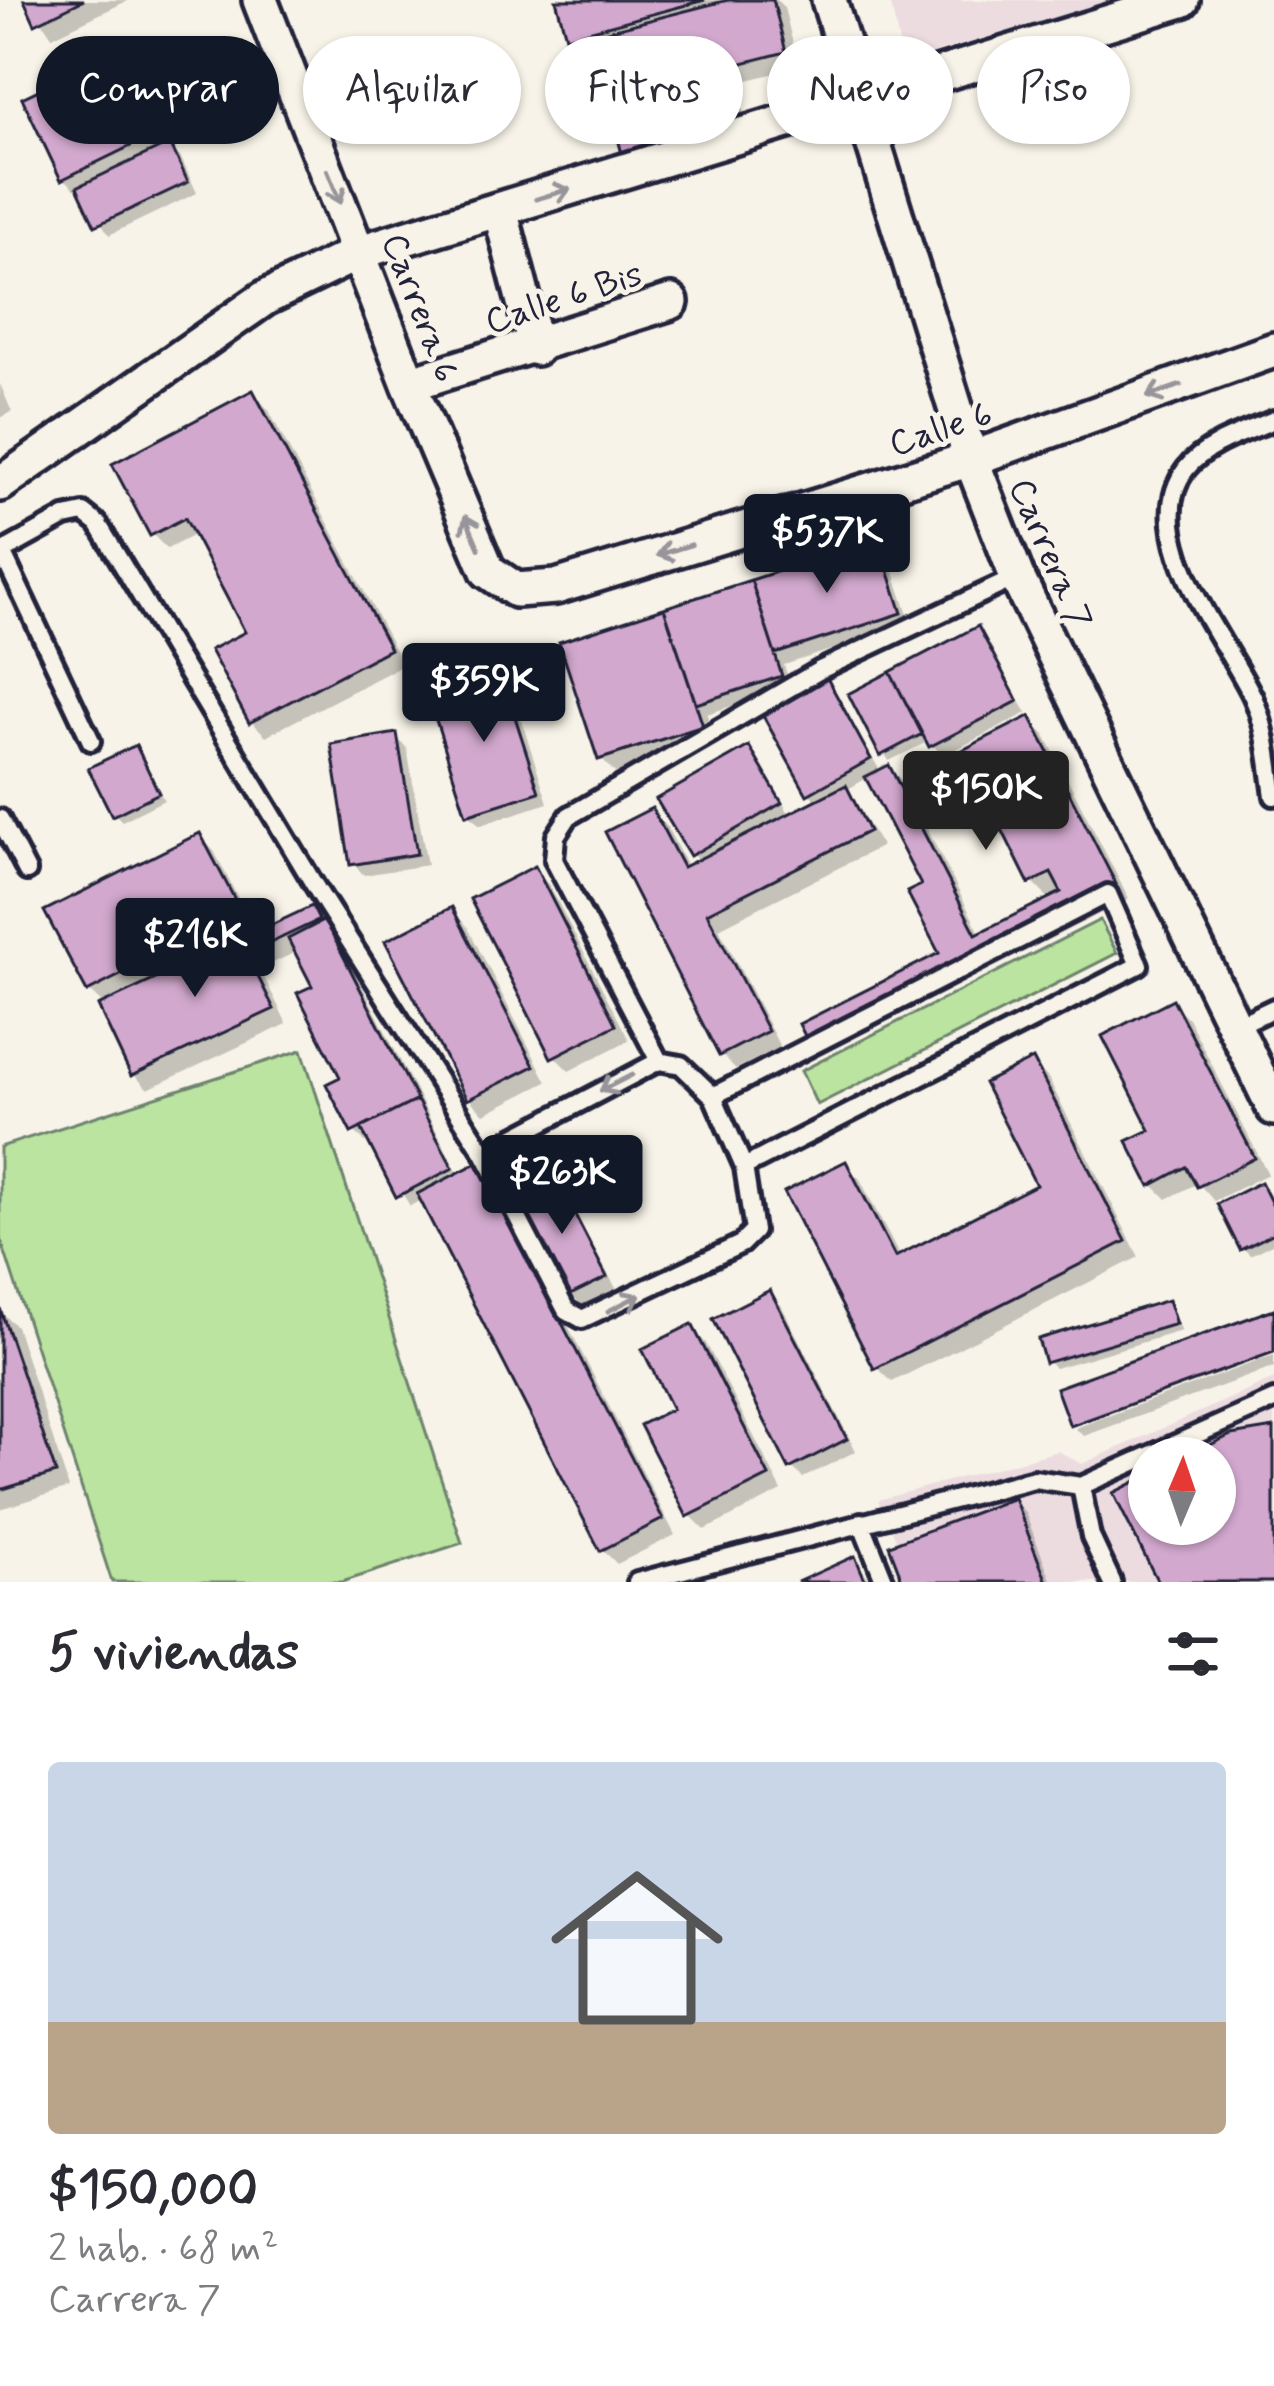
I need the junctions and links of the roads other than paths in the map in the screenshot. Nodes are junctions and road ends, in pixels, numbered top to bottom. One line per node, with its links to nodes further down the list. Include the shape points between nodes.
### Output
1 (260, 0): 9 (street, Carrera 6, one-way to 9)
2 (829, 0): 4 (street, Carrera 7)
3 (1183, 0): 5 (street)
4 (839, 36)
5 (953, 72)
6 (767, 129): 8 (street, one-way to 6)
7 (870, 144): 15 (street, Carrera 7)
8 (500, 210): 9 (street); 11 (street)
9 (360, 252): 13 (street, Carrera 6); 16 (street, via 265,298)
10 (671, 302): 11 (street, Calle 6 Bis)
11 (536, 348): 13 (street, Calle 6 Bis)
12 (1274, 350): 15 (street, Calle 6, one-way to 15)
13 (409, 384): 19 (street, Carrera 6, one-way to 13, via 516,590 488,571)
14 (1274, 420): 21 (lane, via 1187,467 1172,496 1173,546 1254,699)
15 (971, 459): 18 (street, Carrera 7); 19 (street, Calle 6, one-way to 19)
16 (0, 484)
17 (1, 552): 20 (lane); 29 (lane, via 65,517 84,513 98,524)
18 (1017, 577): 25 (street, Carrera 7); 26 (lane, via 820,670 569,815 554,860)
19 (556, 587)
20 (91, 741)
21 (1274, 796)
22 (0, 819): 23 (lane)
23 (27, 871)
24 (1274, 1008): 25 (lane)
25 (1234, 1027): 28 (street, Carrera 7)
26 (659, 1061): 27 (lane, via 681,1065); 29 (lane, one-way to 29)
27 (713, 1096): 30 (lane); 30 (lane, via 1108,894 1139,964)
28 (1274, 1108)
29 (484, 1153): 30 (lane, one-way to 30, via 566,1310 582,1319 741,1244 754,1231)
30 (744, 1167)
31 (1274, 1400): 32 (lane)
32 (1081, 1486): 33 (lane, via 1034,1479); 36 (lane, via 1091,1538)
33 (861, 1522): 34 (lane); 35 (lane)
34 (637, 1582)
35 (885, 1582)
36 (1112, 1582)

